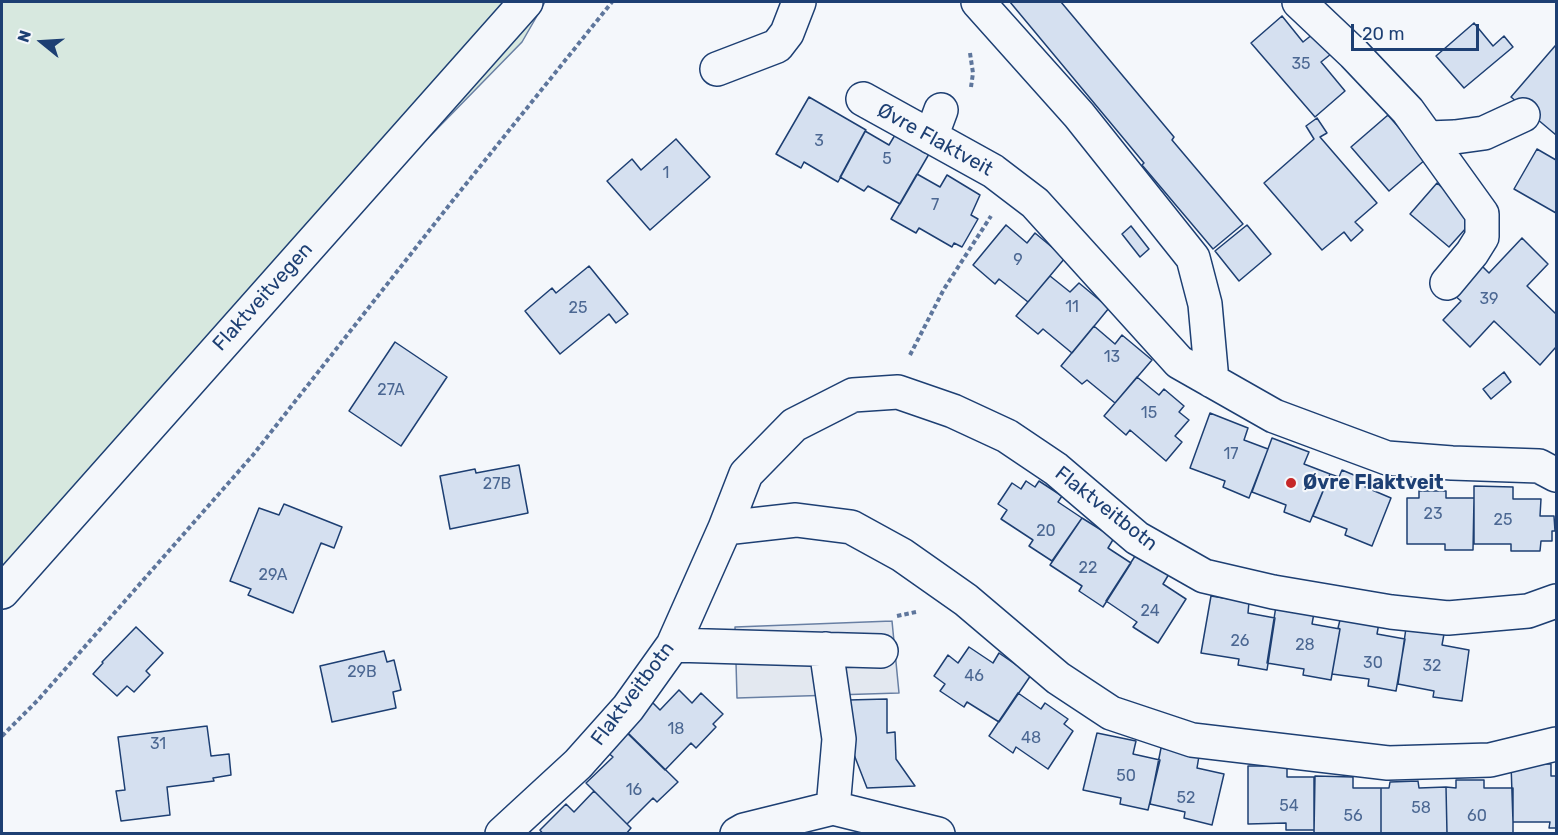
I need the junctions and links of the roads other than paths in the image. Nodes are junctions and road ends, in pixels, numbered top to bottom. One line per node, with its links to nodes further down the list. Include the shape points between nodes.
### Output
1 (525, 2): 14 (street, Flaktveitvegen)
2 (793, 2): 3 (street)
3 (800, 2): 6 (street, via 788,33 777,46)
4 (1299, 2): 9 (street, via 1384,85)
5 (979, 3): 11 (street, via 1079,115 1193,258 1205,304)
6 (717, 69)
7 (863, 99): 11 (street, Øvre Flaktveit, via 936,124 1035,203 1179,362)
8 (1523, 115): 9 (street, via 1484,133)
9 (1428, 138): 10 (street, via 1482,214 1482,237)
10 (1447, 283)
11 (1212, 381): 12 (street, Øvre Flaktveit, via 1274,416 1387,458 1539,466)
12 (1557, 475)
13 (725, 528): 15 (street, Flaktveitbotn, via 746,474 794,425 853,394 898,392 953,411 1006,436 1056,469 1137,538 1204,576 1273,592 1448,618 1528,611); 16 (street, Flaktveitbotn); 19 (street, via 796,520 851,527 902,555 957,594 1058,678 1111,713 1192,740 1388,763 1490,760)
14 (2, 592)
15 (1557, 601)
16 (673, 645): 17 (street); 21 (street, Flaktveitbotn, via 628,708 578,764)
17 (826, 649): 18 (street); 20 (street, via 839,739)
18 (881, 651)
19 (1557, 744)
20 (833, 808): 22 (street); 23 (street)
21 (502, 834)
22 (737, 834)
23 (938, 834)

